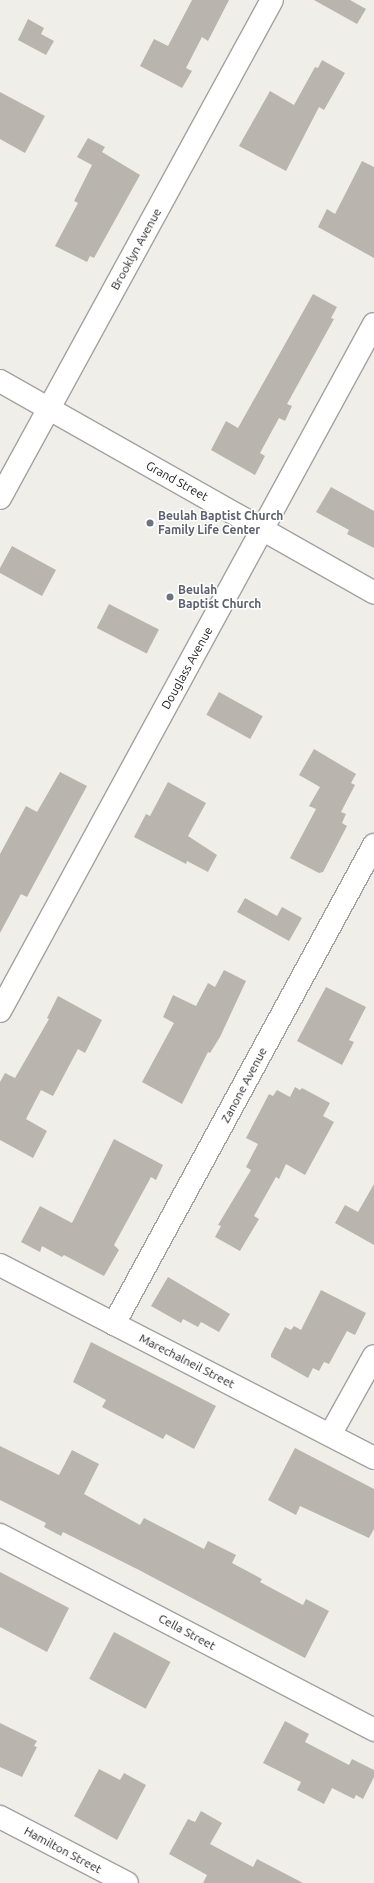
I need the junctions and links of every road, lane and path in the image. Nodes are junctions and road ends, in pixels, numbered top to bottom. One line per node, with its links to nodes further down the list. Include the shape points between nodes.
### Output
1 (272, 0): 4 (street, Brooklyn Avenue)
2 (374, 324): 6 (street, Douglass Avenue)
3 (0, 381): 4 (street, Grand Street)
4 (48, 408): 5 (street, Brooklyn Avenue); 6 (street, Grand Street)
5 (0, 498)
6 (263, 530): 7 (street, Grand Street); 9 (street, Douglass Avenue)
7 (374, 593)
8 (374, 845): 11 (street, Zanone Avenue)
9 (0, 1011)
10 (0, 1265): 11 (street, Marechalneil Street)
11 (114, 1324): 13 (street, Marechalneil Street)
12 (374, 1356): 13 (street)
13 (330, 1435): 14 (street, Marechalneil Street)
14 (374, 1458)
15 (0, 1535): 16 (street, Cella Street)
16 (374, 1730)
17 (0, 1817): 18 (street, Hamilton Street)
18 (127, 1883)

